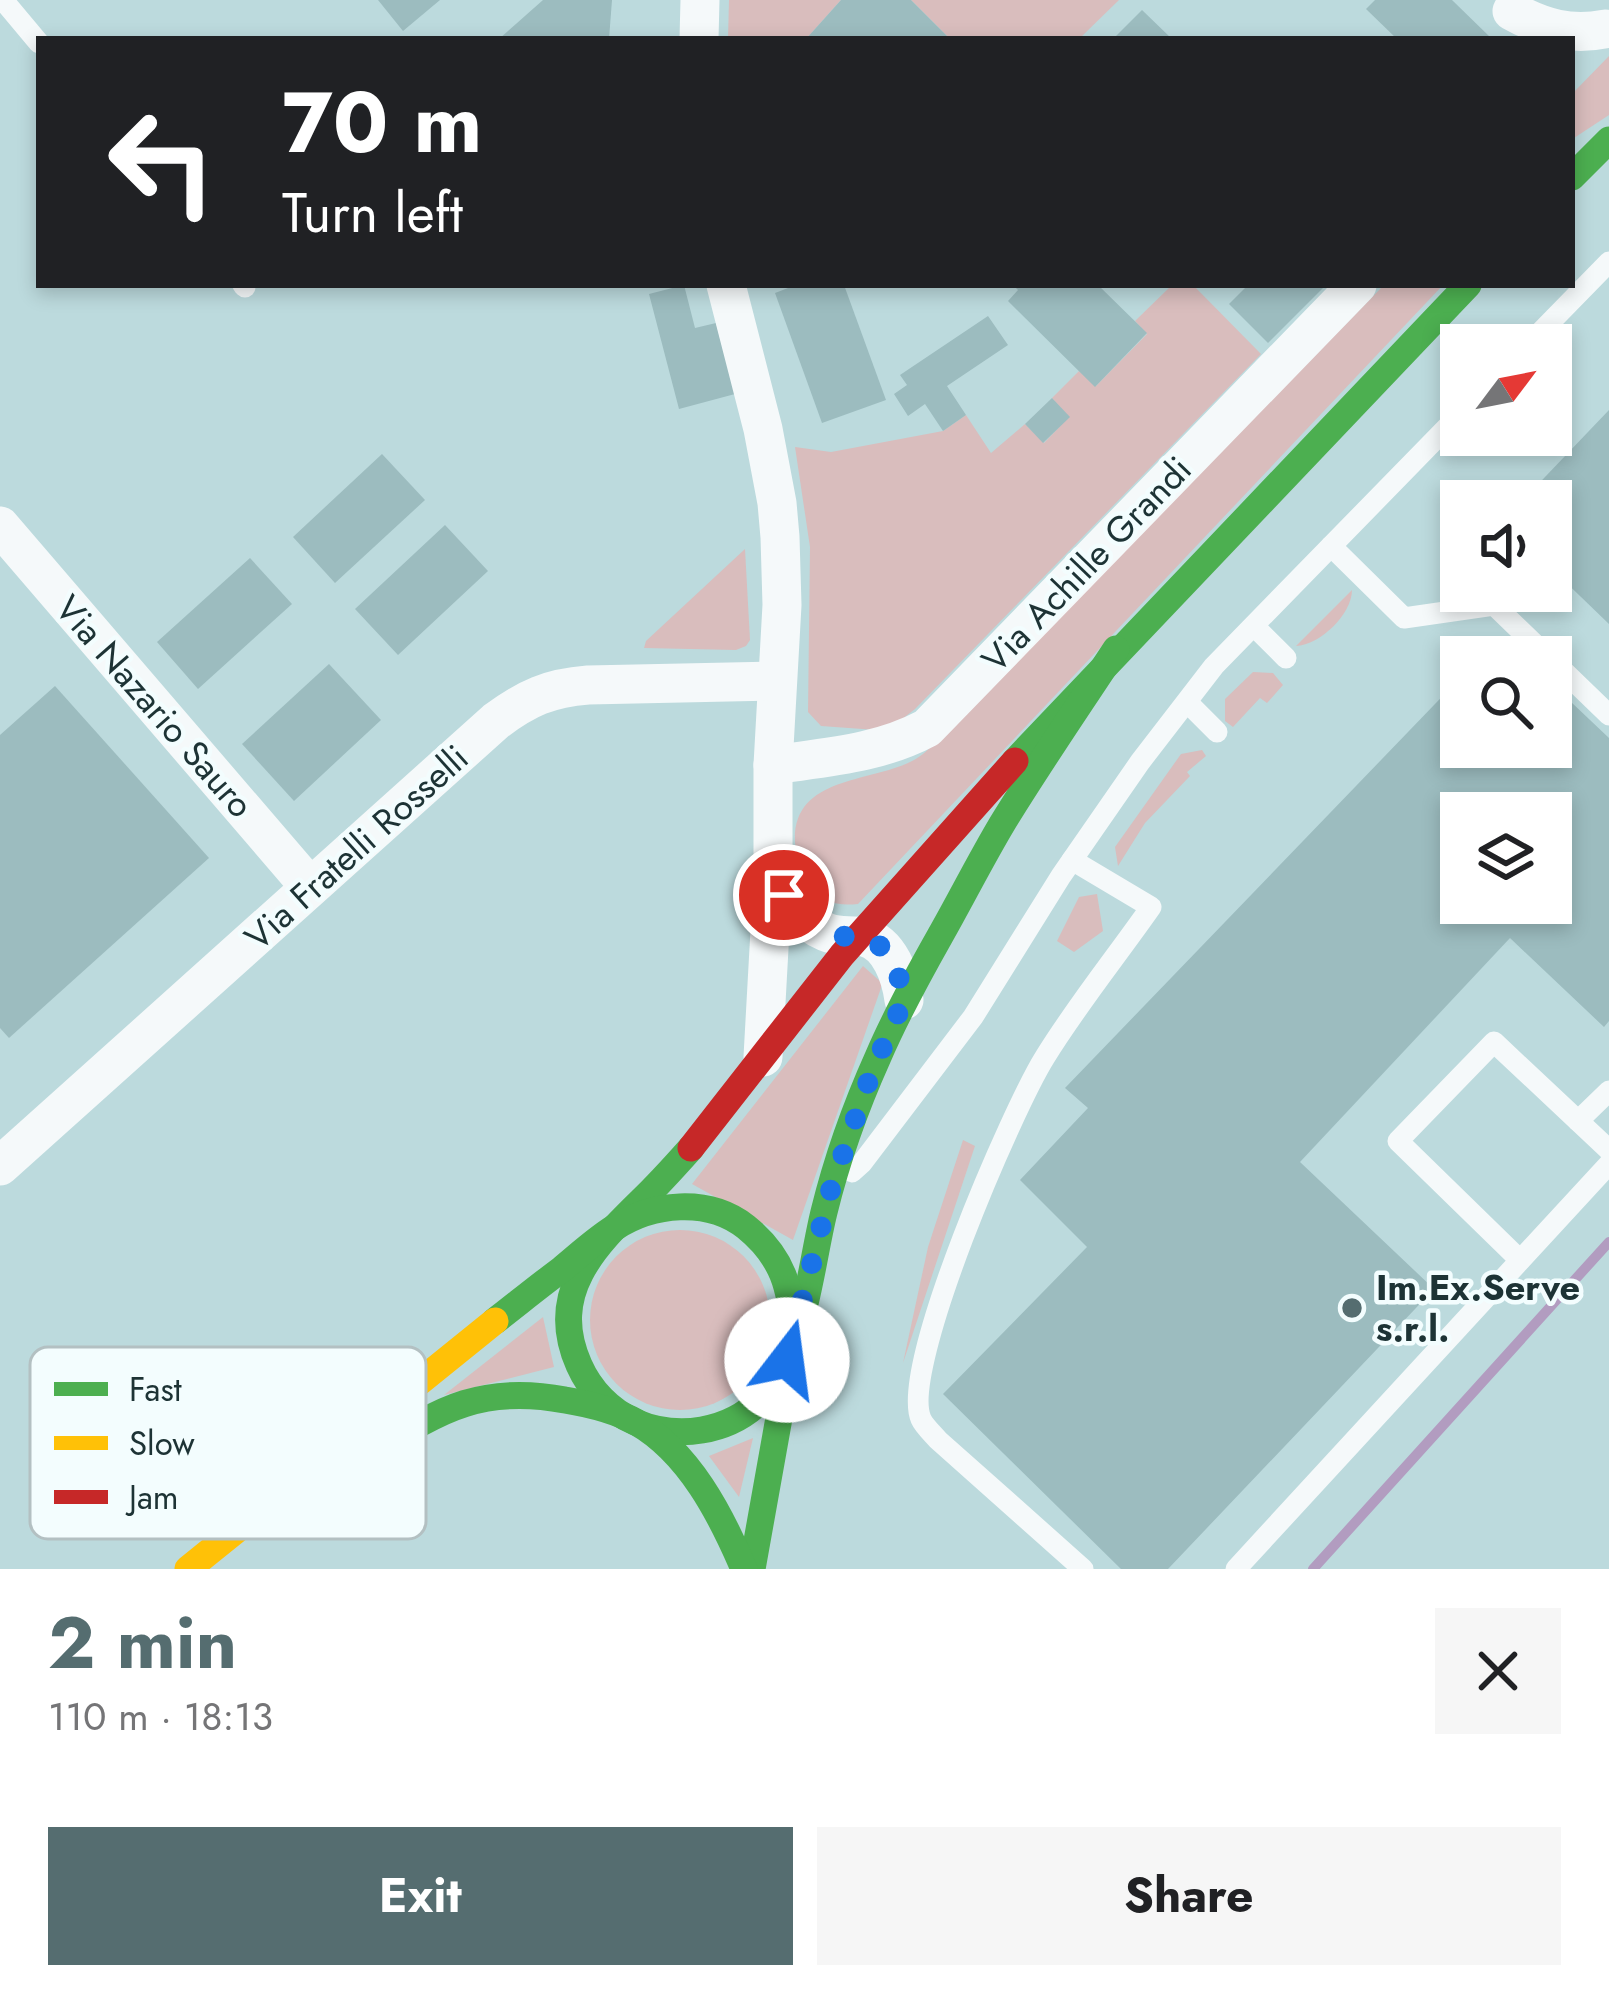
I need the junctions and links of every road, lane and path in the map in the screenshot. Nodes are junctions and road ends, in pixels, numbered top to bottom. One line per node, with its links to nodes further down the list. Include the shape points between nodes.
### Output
1 (3, 0): 6 (lane)
2 (700, 0): 5 (street)
3 (1514, 17): 4 (street, via 1584,34)
4 (1607, 27): 7 (street)
5 (699, 36)
6 (36, 39)
7 (1575, 61)
8 (1609, 140): 9 (main road)
9 (1575, 172)
10 (1609, 262): 14 (lane)
11 (726, 288): 23 (street, via 777,503)
12 (1354, 288): 27 (street, Via Achille Grandi, via 927,728 877,749)
13 (1465, 288): 20 (main road)
14 (1548, 324)
15 (1440, 434): 17 (lane)
16 (0, 526): 30 (street, Via Nazario Sauro)
17 (1331, 546): 18 (lane); 19 (lane, via 1404,618 1494,605)
18 (1253, 626): 21 (lane); 24 (lane)
19 (1527, 636)
20 (1116, 650): 31 (main road); 32 (main road, via 1000,827)
21 (1286, 658)
22 (1572, 680): 25 (lane)
23 (777, 681): 27 (street); 30 (street, Via Fratelli Rosselli, via 588,685 521,702)
24 (1187, 702): 26 (lane); 28 (lane)
25 (1609, 716)
26 (1217, 732)
27 (773, 765): 29 (street)
28 (1072, 860): 39 (lane, via 973,1018 862,1163); 49 (lane, via 1151,907 1043,1059 988,1171 934,1319 920,1417)
29 (773, 876): 31 (street, via 804,919); 33 (street)
30 (310, 887): 38 (street, Via Fratelli Rosselli)
31 (856, 937): 32 (street, via 887,955); 33 (main road)
32 (904, 1000): 39 (main road)
33 (763, 1057): 40 (main road)
34 (1609, 1091): 35 (lane)
35 (1578, 1121): 36 (lane); 41 (lane, via 1494,1042 1398,1141)
36 (1609, 1150)
37 (1609, 1164): 41 (lane)
38 (0, 1166)
39 (830, 1192): 42 (main road)
40 (610, 1232): 42 (main road, via 674,1206 742,1223 771,1249 788,1280); 43 (main road); 45 (main road, via 575,1281 570,1337 590,1386)
41 (1520, 1260): 50 (lane)
42 (793, 1342): 45 (main road, via 774,1385 736,1418 686,1432); 48 (main road)
43 (426, 1376)
44 (426, 1422): 45 (main road, via 491,1396 537,1395)
45 (638, 1423): 48 (main road, via 706,1494)
46 (225, 1539): 47 (main road)
47 (188, 1569)
48 (748, 1569)
49 (1083, 1569)
50 (1236, 1569)

